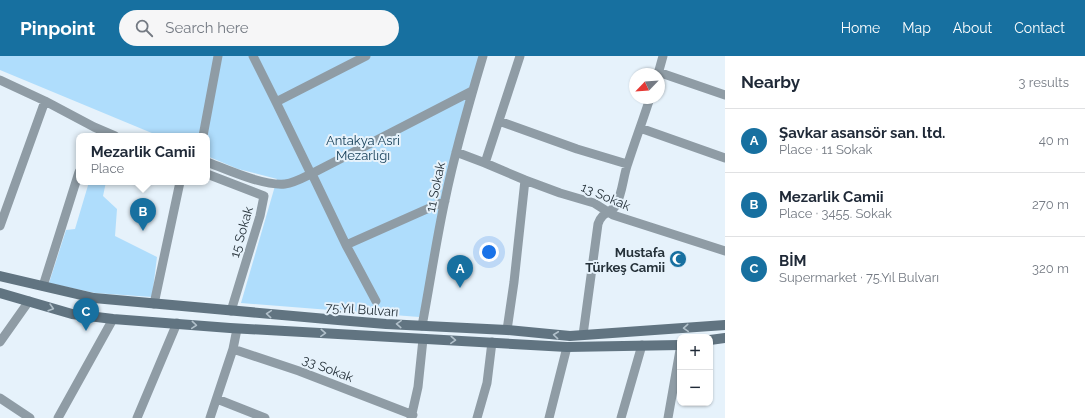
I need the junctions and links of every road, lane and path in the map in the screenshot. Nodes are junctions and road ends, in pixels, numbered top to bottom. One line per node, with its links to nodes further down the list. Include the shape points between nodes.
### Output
1 (218, 56): 18 (street)
2 (253, 56): 13 (street)
3 (366, 56): 13 (street)
4 (484, 56): 10 (street, 11 Sokak)
5 (520, 56): 15 (street)
6 (663, 56): 7 (street)
7 (659, 68)
8 (665, 75): 11 (street)
9 (0, 80): 12 (street)
10 (472, 91): 19 (street, 11 Sokak); 24 (street)
11 (725, 95)
12 (45, 101): 17 (street); 31 (street)
13 (276, 102): 24 (street)
14 (648, 104): 16 (street)
15 (499, 122): 22 (street); 23 (street)
16 (640, 128): 20 (street); 23 (street)
17 (92, 132)
18 (204, 133)
19 (456, 152): 22 (street, 13 Sokak); 29 (street, 11 Sokak)
20 (725, 158)
21 (210, 163): 24 (street, via 275,184 286,184)
22 (485, 163): 26 (street, 13 Sokak)
23 (627, 164): 30 (street, via 616,206)
24 (311, 174): 32 (street)
25 (210, 175): 40 (street, 15 Sokak, via 264,196)
26 (525, 180): 30 (street, 13 Sokak, via 594,203); 46 (street)
27 (76, 182): 35 (street)
28 (179, 185): 39 (street)
29 (445, 201): 32 (street); 44 (street, 11 Sokak)
30 (609, 212): 33 (street, 13 Sokak); 47 (street, via 603,214 598,224)
31 (0, 226)
32 (346, 245): 38 (street)
33 (725, 251)
34 (0, 276): 35 (main road, 75.Yıl Bulvarı)
35 (43, 286): 39 (main road, 75.Yıl Bulvarı, via 94,298)
36 (0, 293): 37 (main road, 75.Yıl Bulvarı)
37 (29, 301): 41 (main road, 75.Yıl Bulvarı, one-way to 41, via 72,314); 51 (street)
38 (376, 301)
39 (154, 304): 40 (main road, 75.Yıl Bulvarı)
40 (231, 311): 44 (main road, 75.Yıl Bulvarı, one-way to 40)
41 (113, 319): 42 (main road, 75.Yıl Bulvarı); 62 (street)
42 (177, 323): 45 (main road, 75.Yıl Bulvarı, one-way to 45); 63 (street)
43 (725, 325): 47 (main road, 75.Yıl Bulvarı, one-way to 47)
44 (422, 326): 46 (main road, 75.Yıl Bulvarı)
45 (237, 329): 49 (main road, 75.Yıl Bulvarı, one-way to 49); 56 (street)
46 (507, 330): 47 (main road, 75.Yıl Bulvarı, one-way to 46)
47 (583, 335)
48 (725, 338): 50 (main road)
49 (423, 339): 52 (main road, 75.Yıl Bulvarı, one-way to 52); 60 (street)
50 (713, 340)
51 (0, 342)
52 (492, 342): 55 (main road, 75.Yıl Bulvarı); 66 (street, via 487,383)
53 (642, 345): 54 (main road, 75.Yıl Bulvarı); 55 (main road, 75.Yıl Bulvarı); 68 (street)
54 (677, 345)
55 (567, 347): 67 (street)
56 (233, 349): 59 (street); 60 (street, 33 Sokak, via 299,371)
57 (677, 367): 69 (street)
58 (0, 398): 61 (street)
59 (217, 399): 64 (street); 65 (street)
60 (412, 416)
61 (30, 418)
62 (58, 418)
63 (137, 418)
64 (210, 418)
65 (265, 418)
66 (477, 418)
67 (549, 418)
68 (621, 418)
69 (668, 418)

